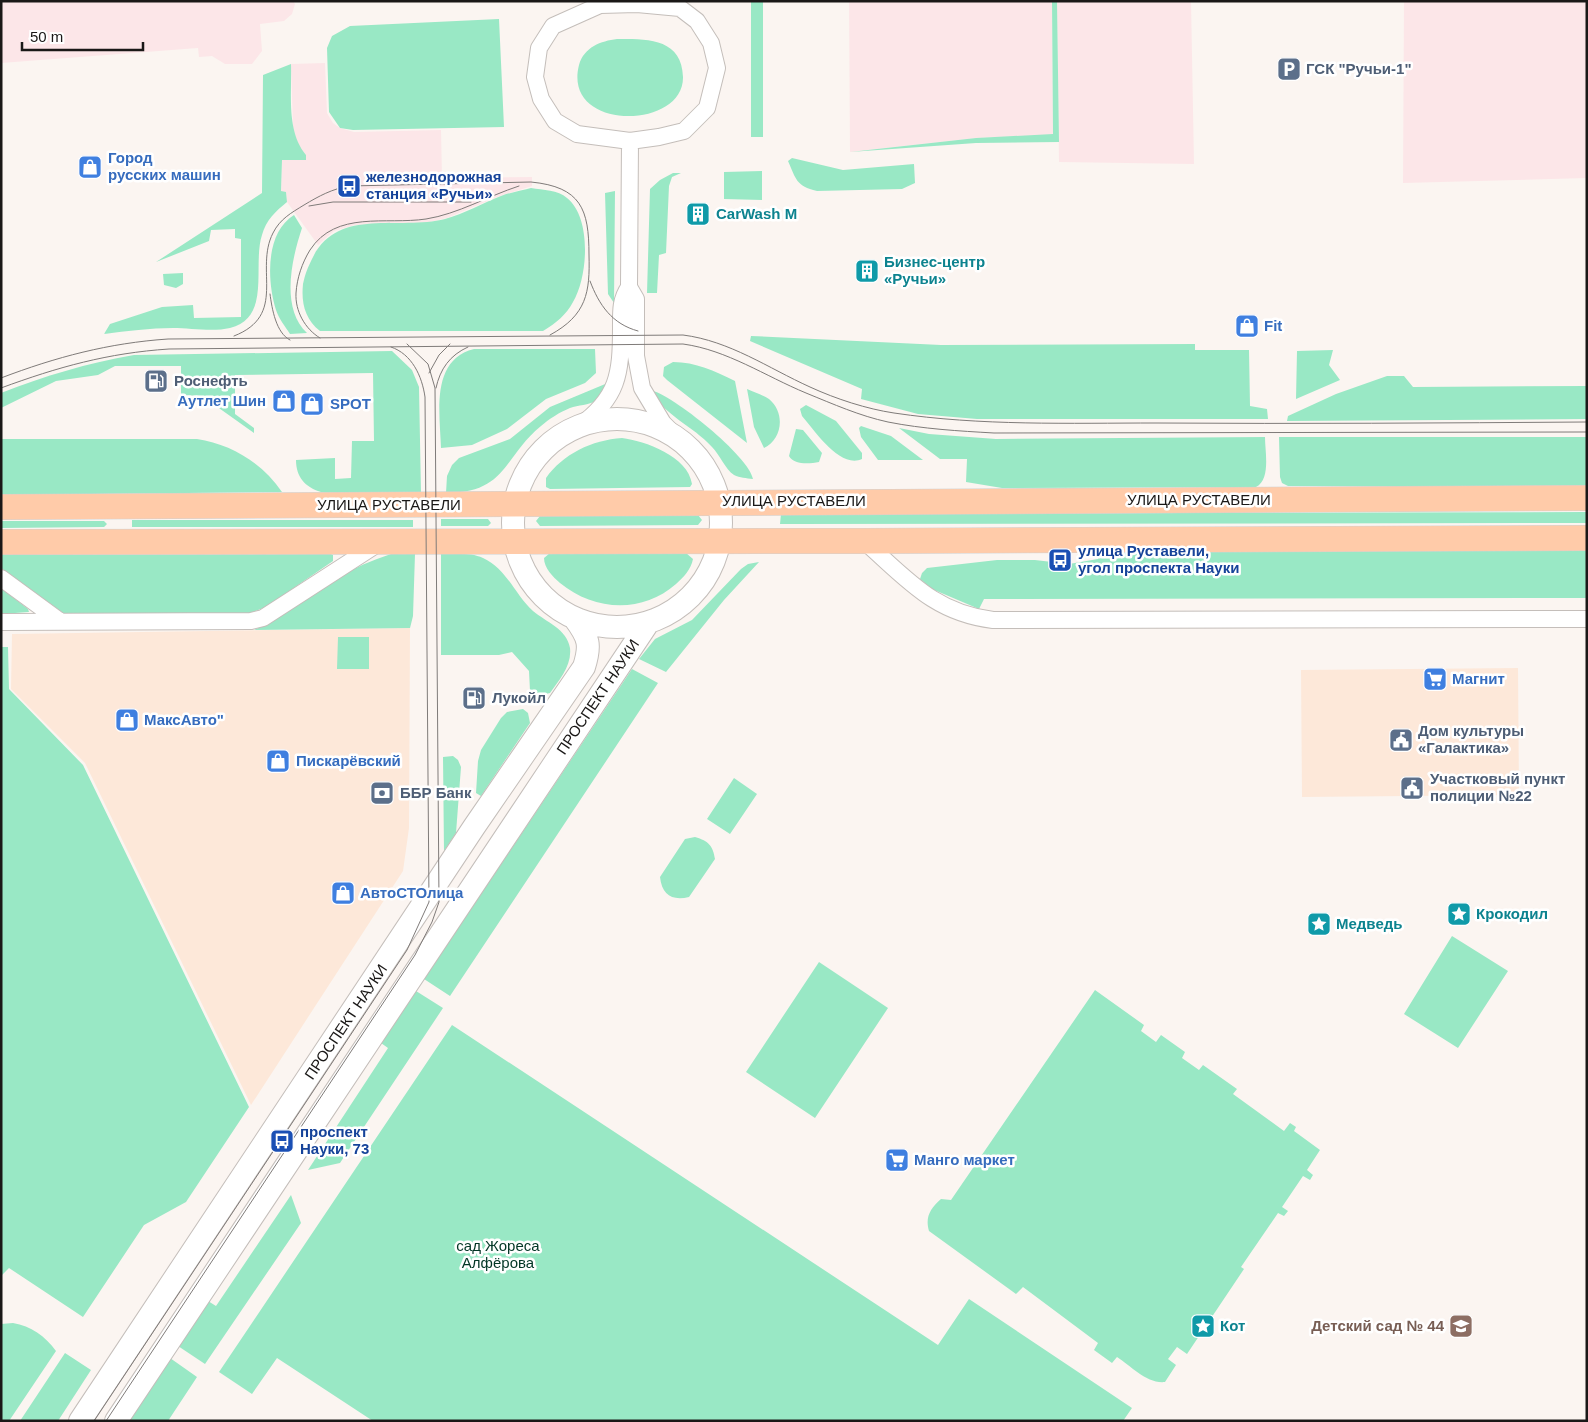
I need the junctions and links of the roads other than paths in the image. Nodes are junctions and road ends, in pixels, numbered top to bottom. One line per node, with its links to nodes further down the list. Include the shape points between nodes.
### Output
1 (630, 141): 1 (street, via 684,131 707,108 717,68 711,42 697,21 680,8 636,4 600,6 553,26 539,48 535,77 540,99 555,120 577,134); 2 (street, ПРОСПЕКТ НАУКИ)
2 (628, 287): 3 (street, ПРОСПЕКТ НАУКИ, via 621,299 619,376 606,402); 4 (street, ПРОСПЕКТ НАУКИ, via 636,299 636,356 642,388 663,423)
3 (579, 426): 4 (main road, ПРОСПЕКТ НАУКИ, via 595,421 628,419 645,422); 7 (main road, ПРОСПЕКТ НАУКИ, via 556,438 537,456 523,478)
4 (676, 436): 6 (main road, ПРОСПЕКТ НАУКИ, via 704,465)
5 (1587, 498): 6 (main road, УЛИЦА РУСТАВЕЛИ)
6 (720, 502): 7 (main road, УЛИЦА РУСТАВЕЛИ); 14 (main road, ПРОСПЕКТ НАУКИ)
7 (514, 504): 9 (main road, УЛИЦА РУСТАВЕЛИ); 11 (main road, ПРОСПЕКТ НАУКИ)
8 (1, 507): 9 (main road, УЛИЦА РУСТАВЕЛИ)
9 (115, 507): 12 (main road, via 121,524)
10 (1587, 538): 15 (main road)
11 (514, 540): 13 (main road); 14 (main road); 18 (main road, ПРОСПЕКТ НАУКИ, via 522,565 535,588 553,606)
12 (115, 541): 13 (main road); 16 (main road)
13 (382, 541): 21 (street, via 263,618 251,621)
14 (720, 541): 15 (main road); 22 (main road, ПРОСПЕКТ НАУКИ, via 712,568 696,592 674,611)
15 (864, 541): 19 (street, via 928,598 975,618 993,620)
16 (1, 542)
17 (1, 578): 21 (street)
18 (575, 619): 22 (main road, ПРОСПЕКТ НАУКИ, via 612,628); 23 (main road, ПРОСПЕКТ НАУКИ, via 587,636 588,653 584,667)
19 (1587, 619)
20 (1, 622): 21 (street)
21 (61, 622)
22 (648, 623): 24 (main road, ПРОСПЕКТ НАУКИ)
23 (512, 771): 24 (main road); 25 (main road, ПРОСПЕКТ НАУКИ)
24 (537, 788): 26 (main road, ПРОСПЕКТ НАУКИ)
25 (80, 1421)
26 (116, 1421)

